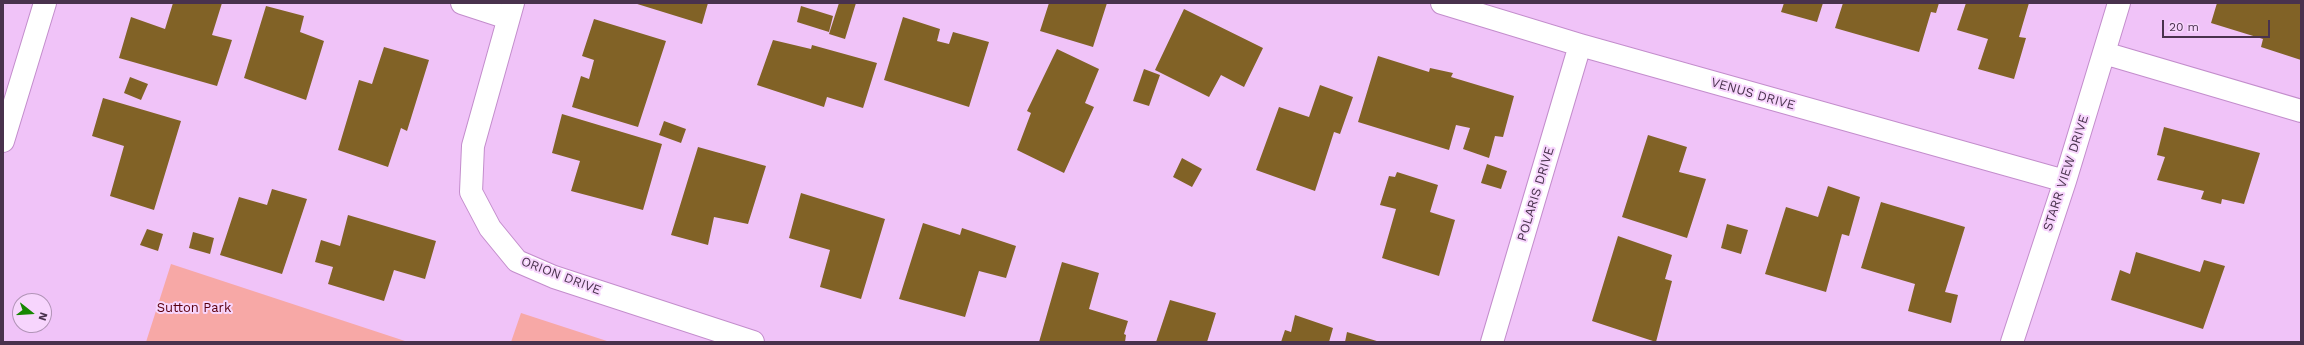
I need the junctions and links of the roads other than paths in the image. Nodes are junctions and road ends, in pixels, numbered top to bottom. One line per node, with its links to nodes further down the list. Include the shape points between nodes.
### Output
1 (45, 3): 9 (street)
2 (462, 3): 5 (street)
3 (1442, 3): 6 (street, VENUS DRIVE)
4 (2119, 3): 7 (street, STARR VIEW DRIVE)
5 (510, 10): 11 (street, ORION DRIVE, via 473,146 471,192 490,228 517,261 554,277)
6 (1580, 45): 10 (street, VENUS DRIVE); 12 (street, POLARIS DRIVE)
7 (2104, 53): 8 (street); 10 (street, STARR VIEW DRIVE)
8 (2301, 111)
9 (3, 141)
10 (2065, 181): 13 (street, STARR VIEW DRIVE)
11 (753, 342)
12 (1492, 342)
13 (2012, 342)

